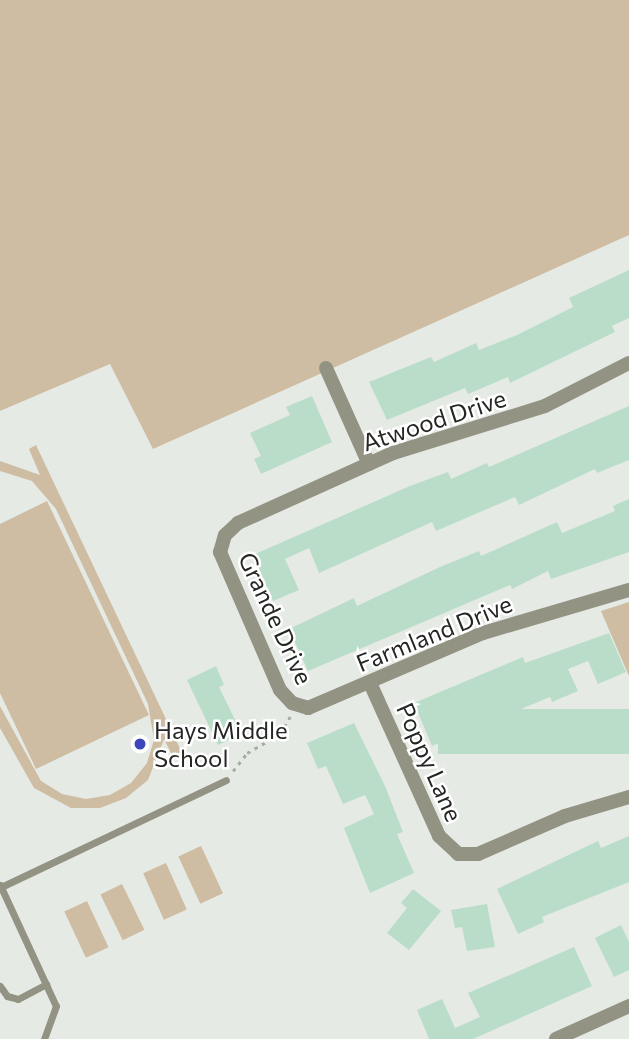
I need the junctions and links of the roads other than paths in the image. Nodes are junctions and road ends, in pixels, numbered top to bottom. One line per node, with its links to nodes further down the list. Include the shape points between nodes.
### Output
1 (629, 363): 3 (street, Atwood Drive, via 545,406)
2 (326, 368): 3 (street)
3 (369, 464): 4 (street, Atwood Drive, via 238,523)
4 (221, 544): 7 (street, Grande Drive, via 222,564 280,690)
5 (629, 590): 6 (street, Farmland Drive, via 483,633)
6 (370, 683): 7 (street, Farmland Drive, via 318,706); 9 (street, Poppy Lane, via 439,836 457,854 478,854 558,819)
7 (298, 706)
8 (226, 780): 10 (lane)
9 (629, 797)
10 (1, 886): 11 (lane)
11 (46, 984): 12 (lane, via 18,999 6,996); 14 (lane, via 56,1006)
12 (0, 986)
13 (629, 1006): 15 (street)
14 (42, 1038)
15 (556, 1039)

